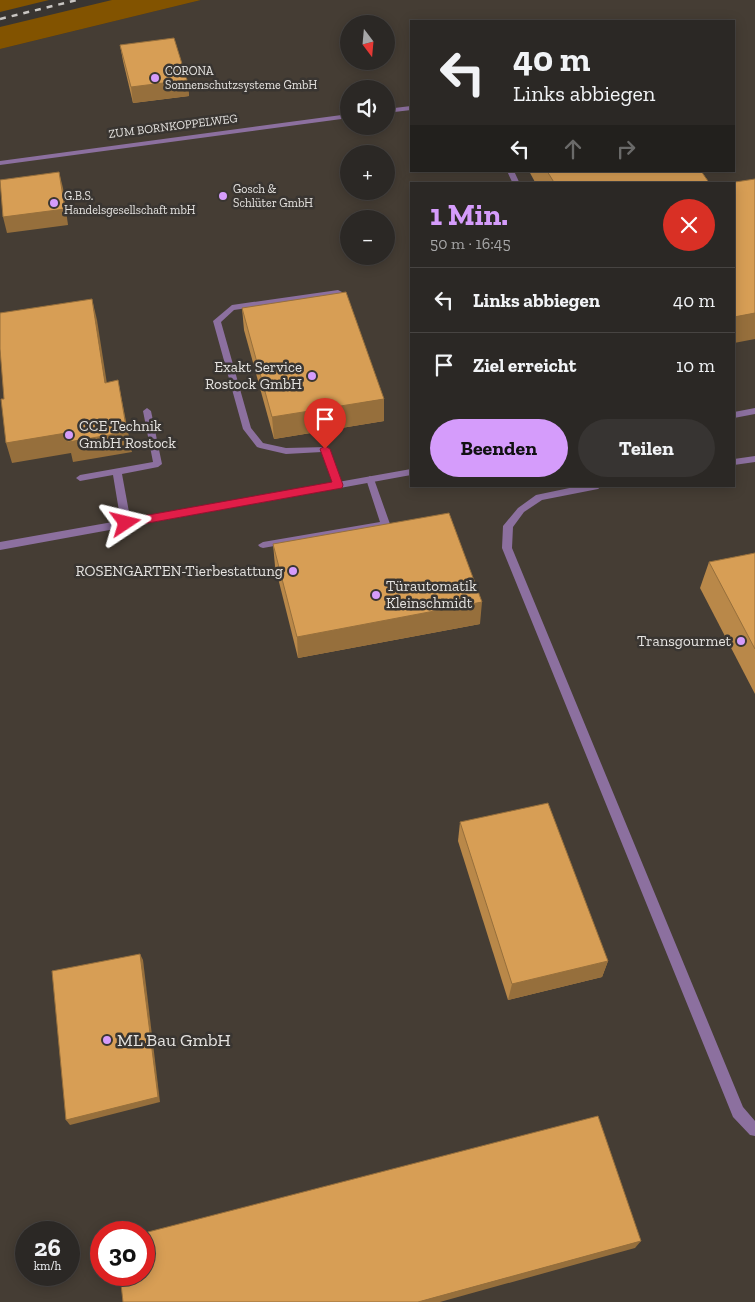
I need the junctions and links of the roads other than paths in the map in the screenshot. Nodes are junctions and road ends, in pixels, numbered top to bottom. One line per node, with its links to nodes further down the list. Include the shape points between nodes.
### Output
1 (410, 108): 2 (street)
2 (395, 110)
3 (340, 117): 4 (street, ZUM BORNKOPPELWEG)
4 (0, 163)
5 (338, 292): 15 (street, via 232,308 217,320 248,429 260,445 286,451 325,449)
6 (147, 411): 11 (street, via 158,464)
7 (755, 411): 8 (street)
8 (735, 415)
9 (755, 459): 10 (street)
10 (735, 462)
11 (117, 472): 13 (street); 17 (street)
12 (410, 472): 14 (street)
13 (80, 478)
14 (370, 479): 15 (street); 18 (street, via 385,524)
15 (338, 485): 17 (street)
16 (593, 487): 20 (street, via 539,497 521,510 508,526 507,548 738,1112)
17 (126, 523): 19 (street)
18 (263, 545)
19 (0, 546)
20 (755, 1130)

